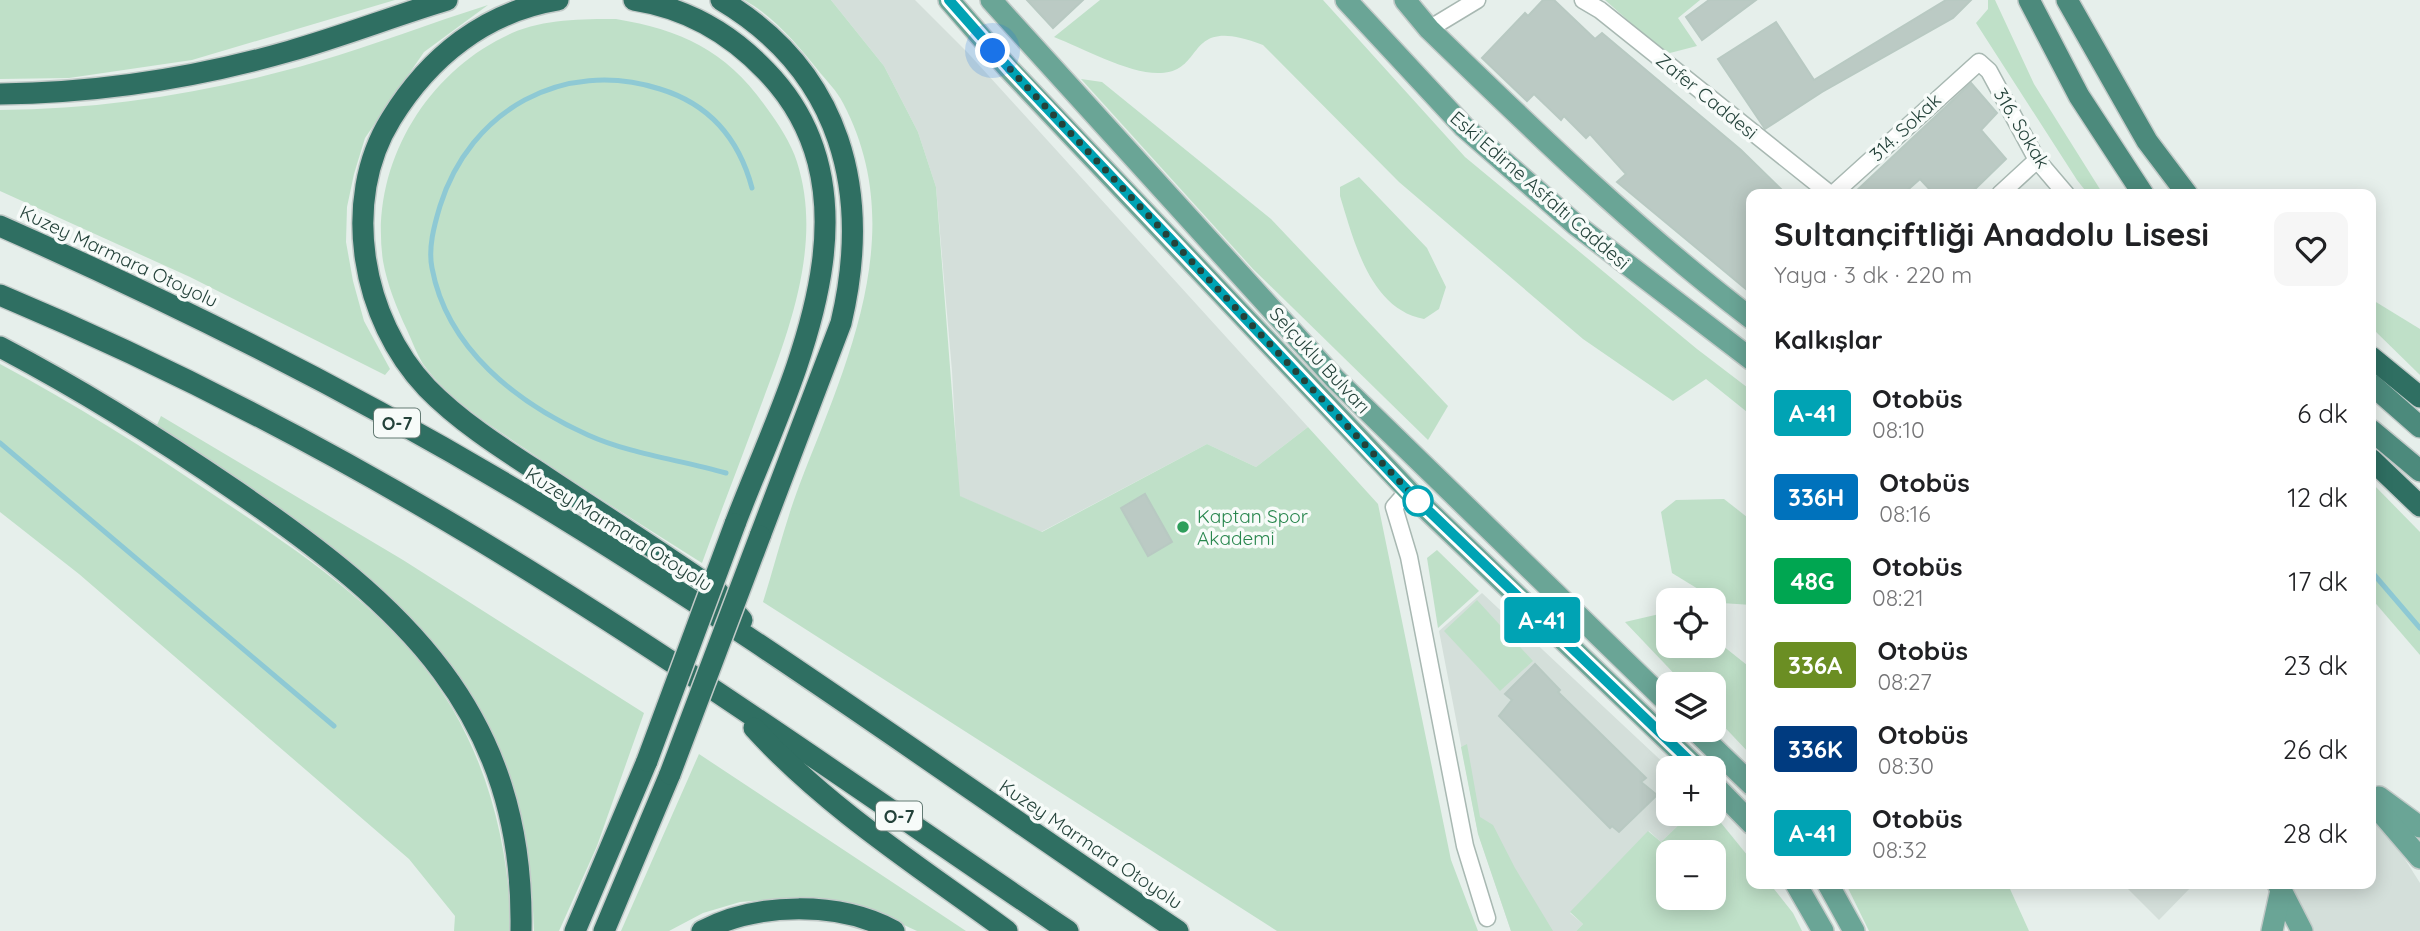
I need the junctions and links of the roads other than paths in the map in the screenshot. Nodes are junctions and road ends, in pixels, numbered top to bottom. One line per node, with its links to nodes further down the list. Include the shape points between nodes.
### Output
1 (447, 0): 15 (highway, via 290,51 218,69 79,90)
2 (558, 0): 37 (highway, via 521,9 467,35 409,90 384,130 371,164 363,229 372,292 401,355 428,389 510,453 718,591)
3 (634, 0): 56 (highway, bridge, via 699,20 728,37 774,79 807,133 827,226 820,288 801,350 647,761)
4 (721, 0): 57 (highway, bridge, via 786,51 828,110 851,184 850,280 841,323 670,774)
5 (949, 0): 35 (main road, Selçuklu Bulvarı)
6 (991, 0): 38 (main road, Selçuklu Bulvarı, via 1334,378)
7 (1346, 0): 27 (main road, Eski Edirne Asfaltı Caddesi, via 1464,127 1594,240)
8 (1405, 0): 13 (main road, Eski Edirne Asfaltı Caddesi)
9 (1477, 0): 13 (street)
10 (1583, 0): 17 (street, Zafer Caddesi)
11 (2029, 0): 21 (highway, via 2079,96)
12 (2067, 0): 22 (highway, via 2141,130)
13 (1429, 29): 25 (main road, Eski Edirne Asfaltı Caddesi, via 1594,187)
14 (1979, 62): 16 (street, 316. Sokak, via 1989,71); 18 (street, 314. Sokak)
15 (0, 94)
16 (2037, 160): 19 (street); 20 (street, 316. Sokak)
17 (1825, 189)
18 (1837, 189)
19 (2005, 189)
20 (2062, 189)
21 (2140, 189)
22 (2183, 189)
23 (0, 226): 37 (highway, Kuzey Marmara Otoyolu / O-7, via 225,330 337,389 523,494)
24 (0, 295): 39 (highway, O-7, via 230,402 368,477 521,566)
25 (1746, 314)
26 (0, 348): 55 (highway, via 98,402 262,509 368,589 432,654 474,723 499,781 515,840)
27 (1746, 355)
28 (2376, 361): 30 (highway)
29 (2376, 388): 31 (highway)
30 (2420, 397)
31 (2420, 426)
32 (2376, 433): 34 (highway)
33 (2376, 464): 36 (highway)
34 (2420, 471)
35 (1408, 491): 41 (main road, Selçuklu Bulvarı); 53 (street, via 1394,506 1409,557 1465,846)
36 (2420, 506)
37 (773, 656): 62 (highway, Kuzey Marmara Otoyolu / O-7)
38 (1656, 691)
39 (729, 700): 60 (highway, via 789,766 875,836); 61 (highway, O-7)
40 (1707, 742): 42 (main road)
41 (1684, 756)
42 (1746, 779)
43 (2376, 796): 47 (main road)
44 (1726, 797): 46 (main road)
45 (2376, 807): 48 (main road)
46 (1746, 818)
47 (2420, 827)
48 (2420, 858)
49 (1799, 889): 63 (main road)
50 (1831, 889): 64 (main road)
51 (2279, 889): 65 (main road)
52 (2280, 889): 54 (main road)
53 (1487, 918)
54 (2297, 925)
55 (521, 931)
56 (575, 931)
57 (604, 931)
58 (702, 931): 59 (highway, via 738,916 806,909 861,917)
59 (894, 931)
60 (1007, 931)
61 (1068, 931)
62 (1178, 931)
63 (1823, 931)
64 (1854, 931)
65 (2272, 931)

